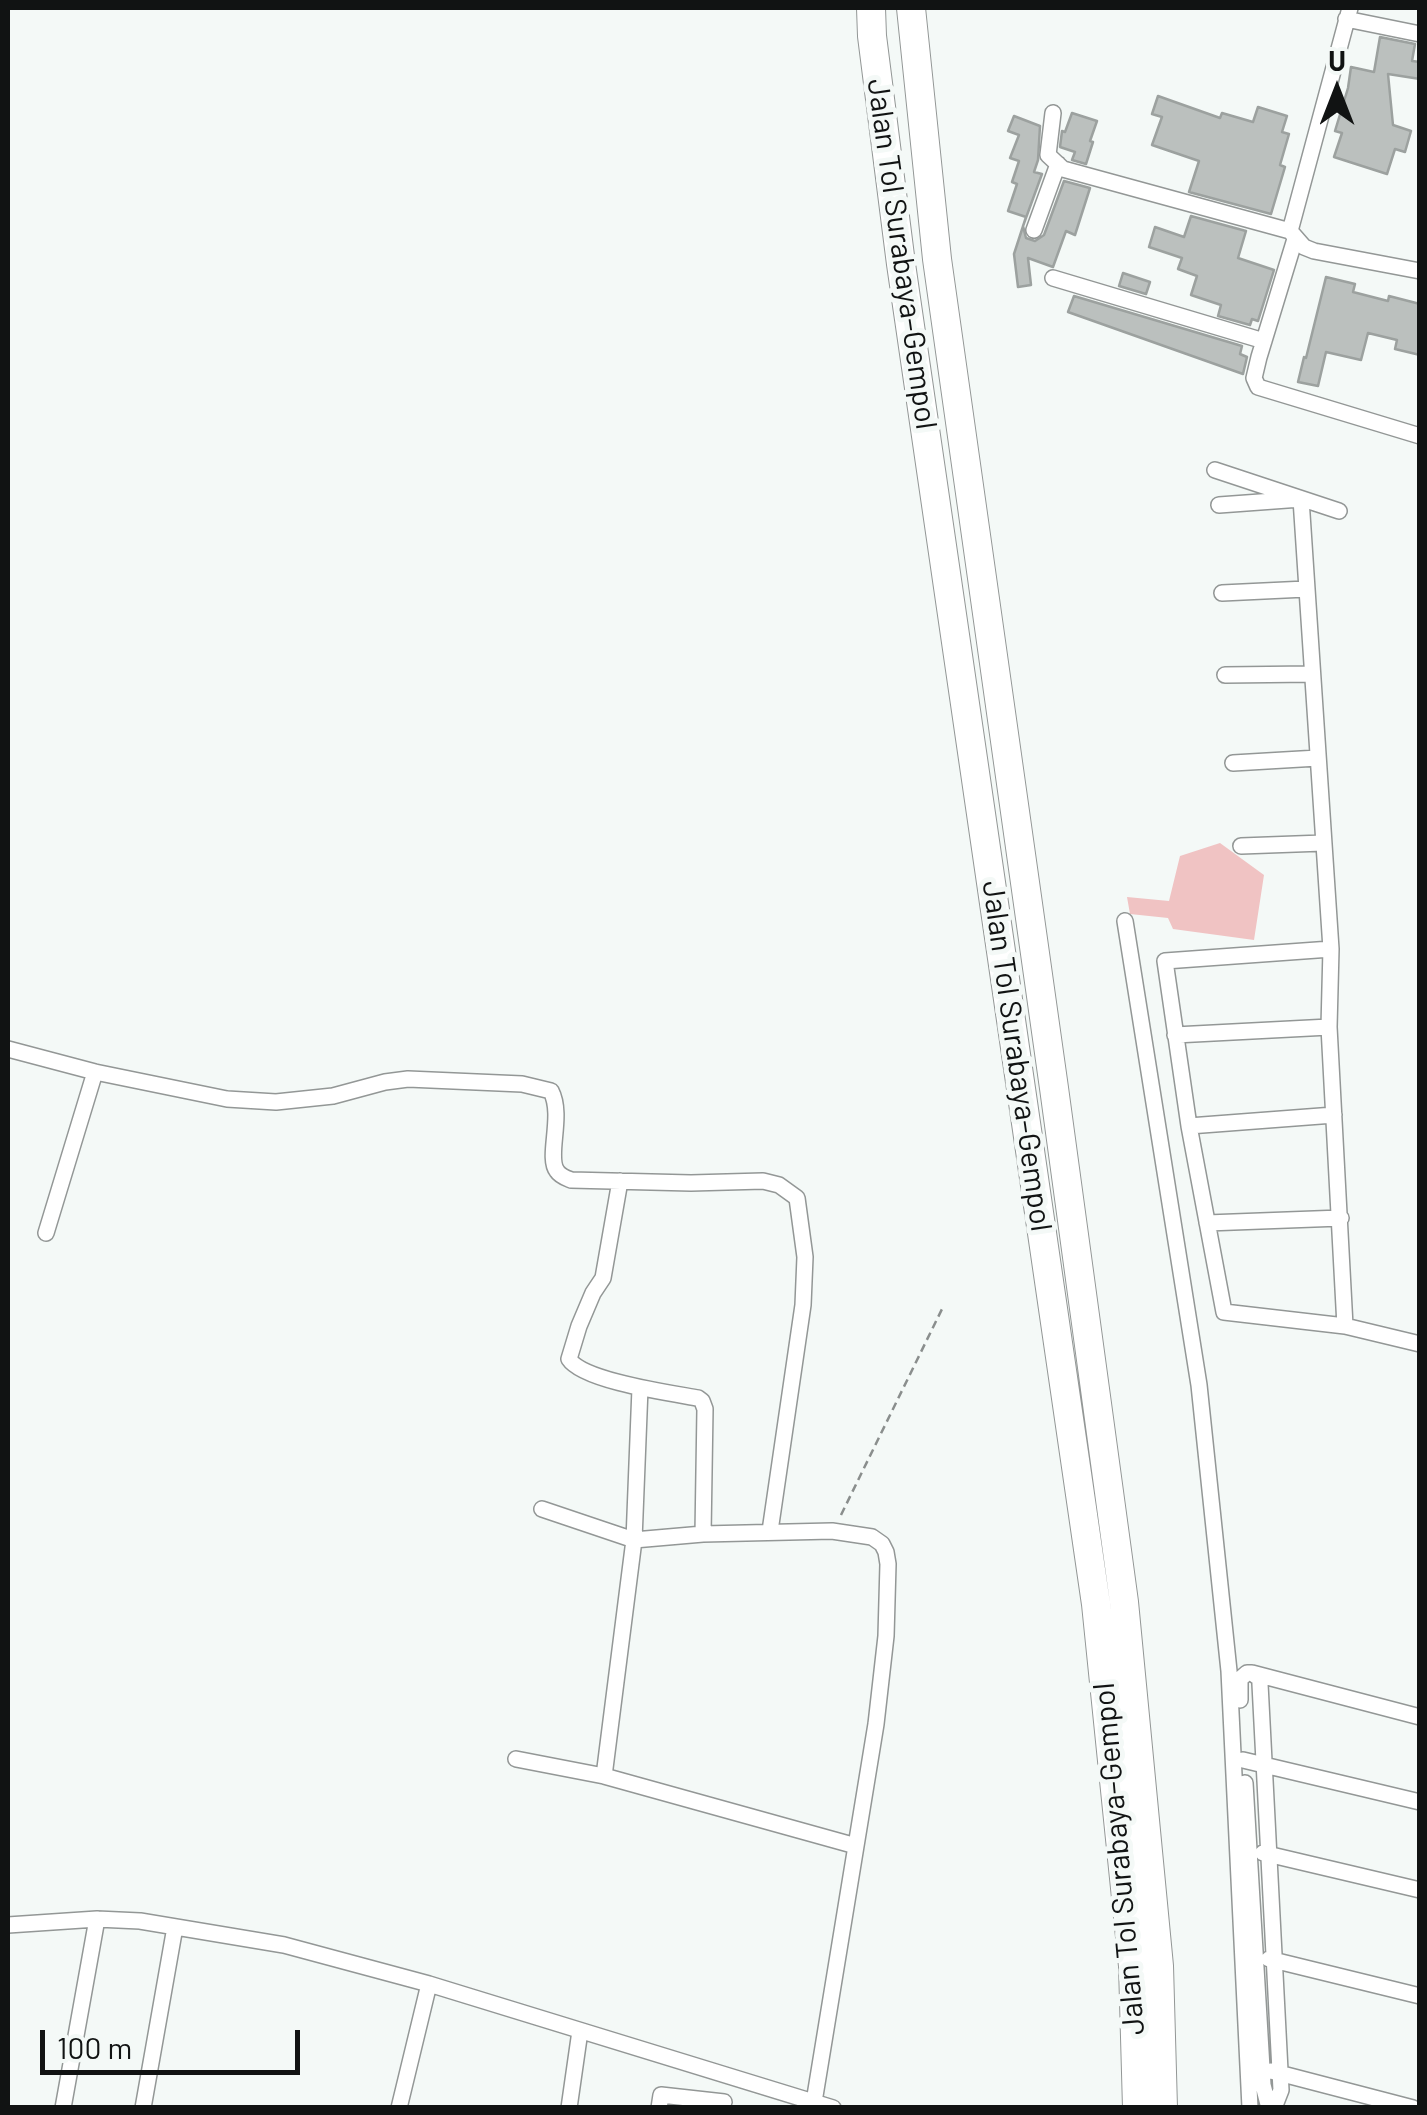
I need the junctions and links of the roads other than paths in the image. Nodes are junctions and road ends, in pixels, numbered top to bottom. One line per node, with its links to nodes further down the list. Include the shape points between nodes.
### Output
1 (871, 8): 75 (highway, Jalan Tol Surabaya–Gempol, via 904,284 1096,1604 1133,1966)
2 (911, 8): 76 (highway, Jalan Tol Surabaya–Gempol, via 937,258 1124,1602 1159,1966)
3 (1348, 13): 4 (street); 8 (street)
4 (1420, 34)
5 (1052, 113): 6 (street, via 1048,155)
6 (1058, 164): 7 (street); 8 (street)
7 (1034, 230)
8 (1292, 235): 9 (street, via 1314,251); 11 (street)
9 (1420, 271)
10 (1054, 278): 11 (street)
11 (1261, 349): 12 (street, via 1258,387)
12 (1420, 436)
13 (1215, 470): 14 (street)
14 (1301, 499): 15 (street); 16 (street); 17 (street)
15 (1219, 504)
16 (1338, 512)
17 (1306, 590): 18 (street); 19 (street)
18 (1222, 593)
19 (1312, 674): 20 (street); 21 (street)
20 (1225, 675)
21 (1318, 758): 22 (street); 23 (street)
22 (1232, 763)
23 (1323, 842): 24 (street); 26 (street)
24 (1241, 846)
25 (1125, 921): 77 (street, via 1200,1385 1228,1671)
26 (1330, 949): 27 (street); 28 (street, via 1165,961)
27 (1329, 1026): 28 (street); 31 (street)
28 (1175, 1034): 32 (street)
29 (8, 1049): 30 (street)
30 (95, 1072): 33 (street, via 227,1099 276,1102 408,1079 541,1087 551,1091 558,1107 556,1170 571,1180); 36 (street)
31 (1334, 1116): 32 (street); 34 (street)
32 (1189, 1126): 35 (street)
33 (620, 1181): 39 (street, via 603,1278 570,1359 581,1370); 41 (street, via 763,1180 798,1198 803,1305)
34 (1340, 1218): 35 (street); 37 (street)
35 (1207, 1223): 37 (street, via 1224,1312)
36 (46, 1233)
37 (1345, 1326): 38 (street)
38 (1420, 1344)
39 (640, 1388): 42 (street, via 698,1398 704,1405); 43 (street)
40 (542, 1509): 43 (street)
41 (770, 1531): 42 (street); 51 (street, via 851,1532 872,1537 886,1552 886,1636)
42 (703, 1534): 43 (street)
43 (634, 1540): 49 (street)
44 (1252, 1673): 45 (street); 47 (street, via 1239,1683); 48 (street, via 1260,1679)
45 (1420, 1717)
46 (516, 1759): 49 (street)
47 (1244, 1760): 48 (street); 52 (street)
48 (1264, 1764): 50 (street); 53 (street)
49 (604, 1776): 51 (street)
50 (1420, 1802)
51 (856, 1846): 67 (street)
52 (1249, 1851): 53 (street); 58 (street)
53 (1269, 1854): 54 (street); 59 (street)
54 (1420, 1890)
55 (97, 1919): 56 (street); 57 (street); 69 (street)
56 (8, 1925)
57 (176, 1926): 60 (street, via 284,1945); 70 (street)
58 (1255, 1956): 59 (street); 63 (street)
59 (1274, 1960): 61 (street); 64 (street)
60 (429, 1984): 62 (street); 71 (street)
61 (1420, 1996)
62 (580, 2031): 65 (street); 72 (street)
63 (1262, 2069): 64 (street); 78 (street)
64 (1280, 2074): 78 (street); 79 (street)
65 (725, 2076): 66 (street); 68 (street)
66 (776, 2100): 67 (street)
67 (814, 2102): 74 (street)
68 (724, 2105): 73 (street, via 661,2095)
69 (64, 2108)
70 (143, 2108)
71 (399, 2108)
72 (569, 2108)
73 (659, 2108)
74 (833, 2108)
75 (1137, 2108)
76 (1164, 2108)
77 (1250, 2108)
78 (1272, 2108)
79 (1413, 2108)

